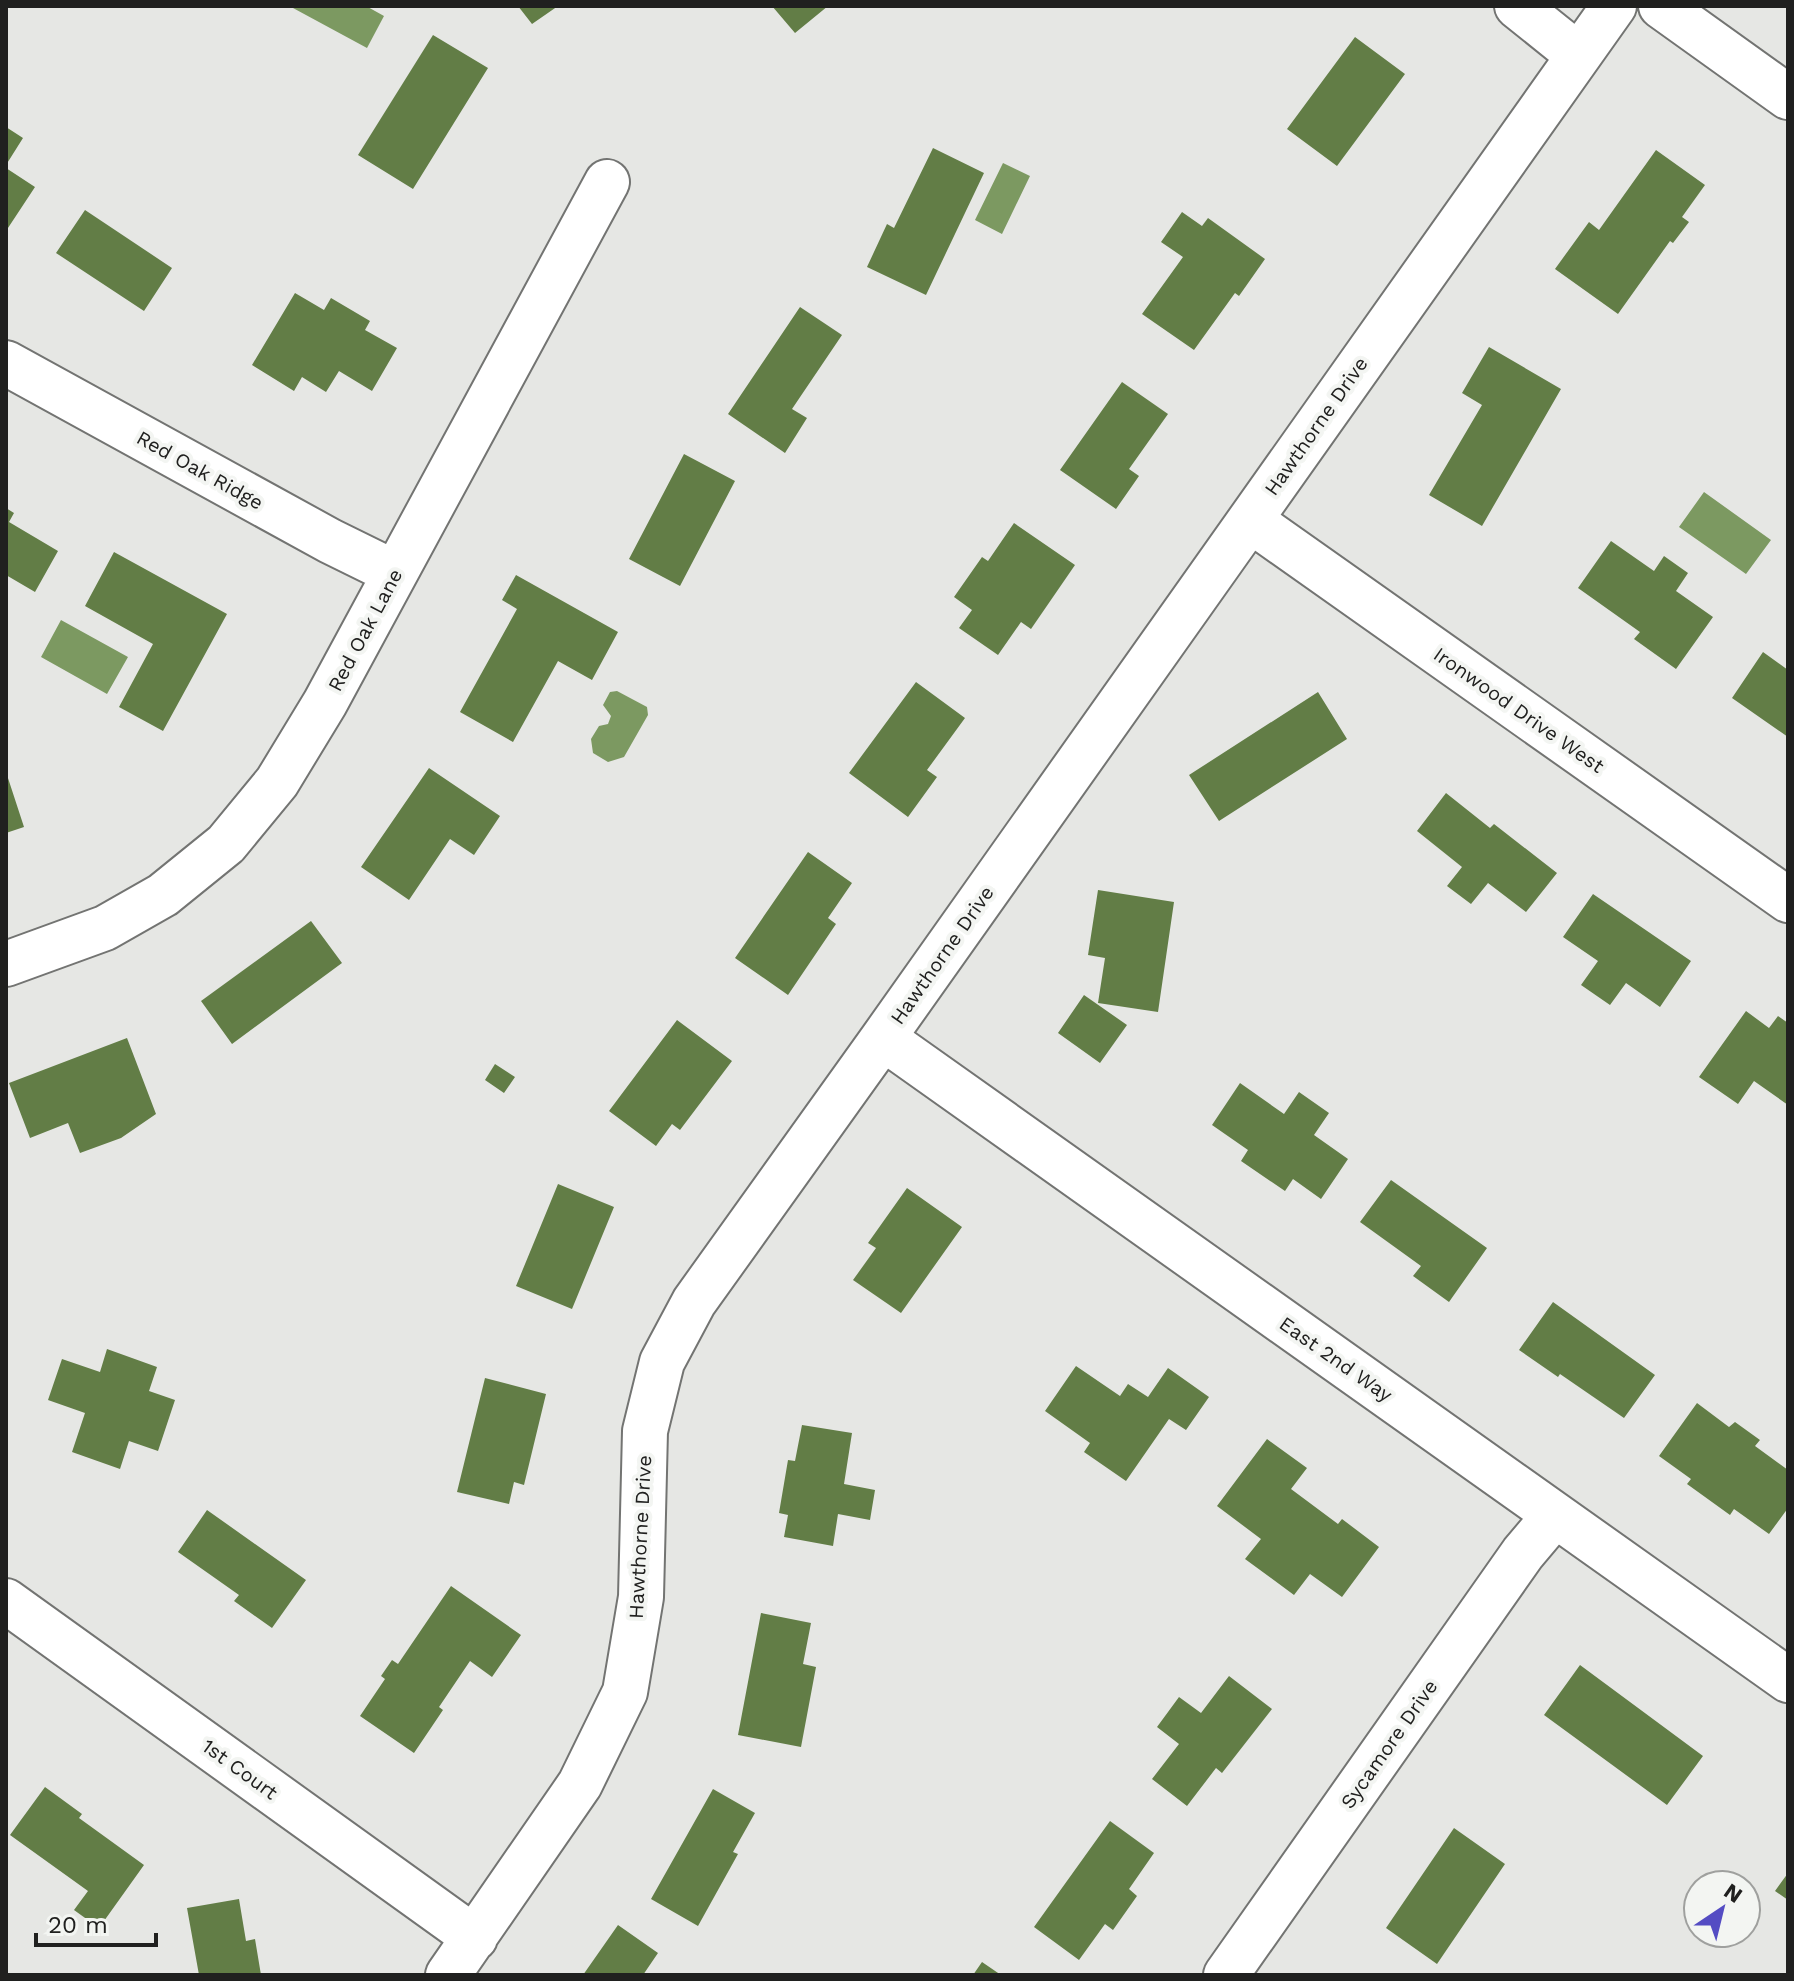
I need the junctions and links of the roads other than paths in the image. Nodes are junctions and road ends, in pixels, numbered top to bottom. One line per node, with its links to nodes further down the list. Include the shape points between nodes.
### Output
1 (1517, 6): 4 (street)
2 (1614, 6): 4 (street, Hawthorne Drive)
3 (1661, 6): 5 (street)
4 (1578, 55): 8 (street, Hawthorne Drive)
5 (1788, 97)
6 (607, 182): 9 (street, Red Oak Lane)
7 (6, 363): 9 (street, Red Oak Ridge)
8 (1250, 520): 10 (street, Ironwood Drive West); 12 (street, Hawthorne Drive)
9 (395, 573): 11 (street, Red Oak Lane, via 277,782 226,844 163,895 105,928)
10 (1788, 900)
11 (6, 964)
12 (883, 1038): 13 (street, East 2nd Way); 16 (street, Hawthorne Drive, via 694,1302 662,1362 645,1431 641,1597 625,1692 580,1784)
13 (1555, 1515): 15 (street, East 2nd Way); 18 (street, Sycamore Drive)
14 (6, 1601): 16 (street, 1st Court)
15 (1788, 1680)
16 (475, 1938): 17 (street, Hawthorne Drive)
17 (448, 1975)
18 (1226, 1975)

